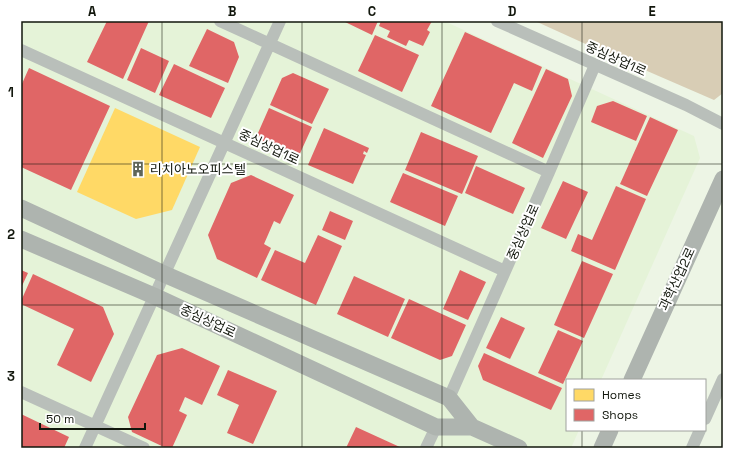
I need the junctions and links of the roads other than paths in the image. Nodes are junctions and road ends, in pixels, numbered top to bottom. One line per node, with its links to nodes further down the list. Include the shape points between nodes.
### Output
1 (220, 21): 4 (street)
2 (280, 21): 4 (street)
3 (497, 21): 6 (street, 중심상업1로)
4 (270, 44): 8 (street); 9 (street)
5 (21, 50): 8 (street, 중심상업1로)
6 (596, 65): 7 (street, 중심상업1로); 9 (street, 중심상업로)
7 (723, 124)
8 (224, 142): 13 (street, 중심상업1로); 14 (street)
9 (550, 172): 13 (street, 중심상업로)
10 (723, 179): 16 (street, 과학산업2로)
11 (21, 208): 14 (street, 중심상업로)
12 (21, 239): 15 (street, 중심상업로)
13 (505, 271): 19 (street, 중심상업로)
14 (164, 274): 15 (street); 19 (street, 중심상업로)
15 (154, 296): 21 (street); 22 (street, 중심상업로)
16 (632, 379)
17 (723, 379): 20 (street)
18 (21, 392): 21 (street)
19 (449, 398): 23 (street, 중심상업로)
20 (706, 417)
21 (95, 426): 26 (street); 27 (street)
22 (436, 427): 23 (street, 중심상업로); 28 (street)
23 (472, 427): 29 (street, 중심상업로)
24 (610, 431): 30 (street)
25 (700, 431): 31 (street)
26 (85, 448)
27 (144, 448)
28 (426, 448)
29 (519, 448)
30 (602, 448)
31 (692, 448)

